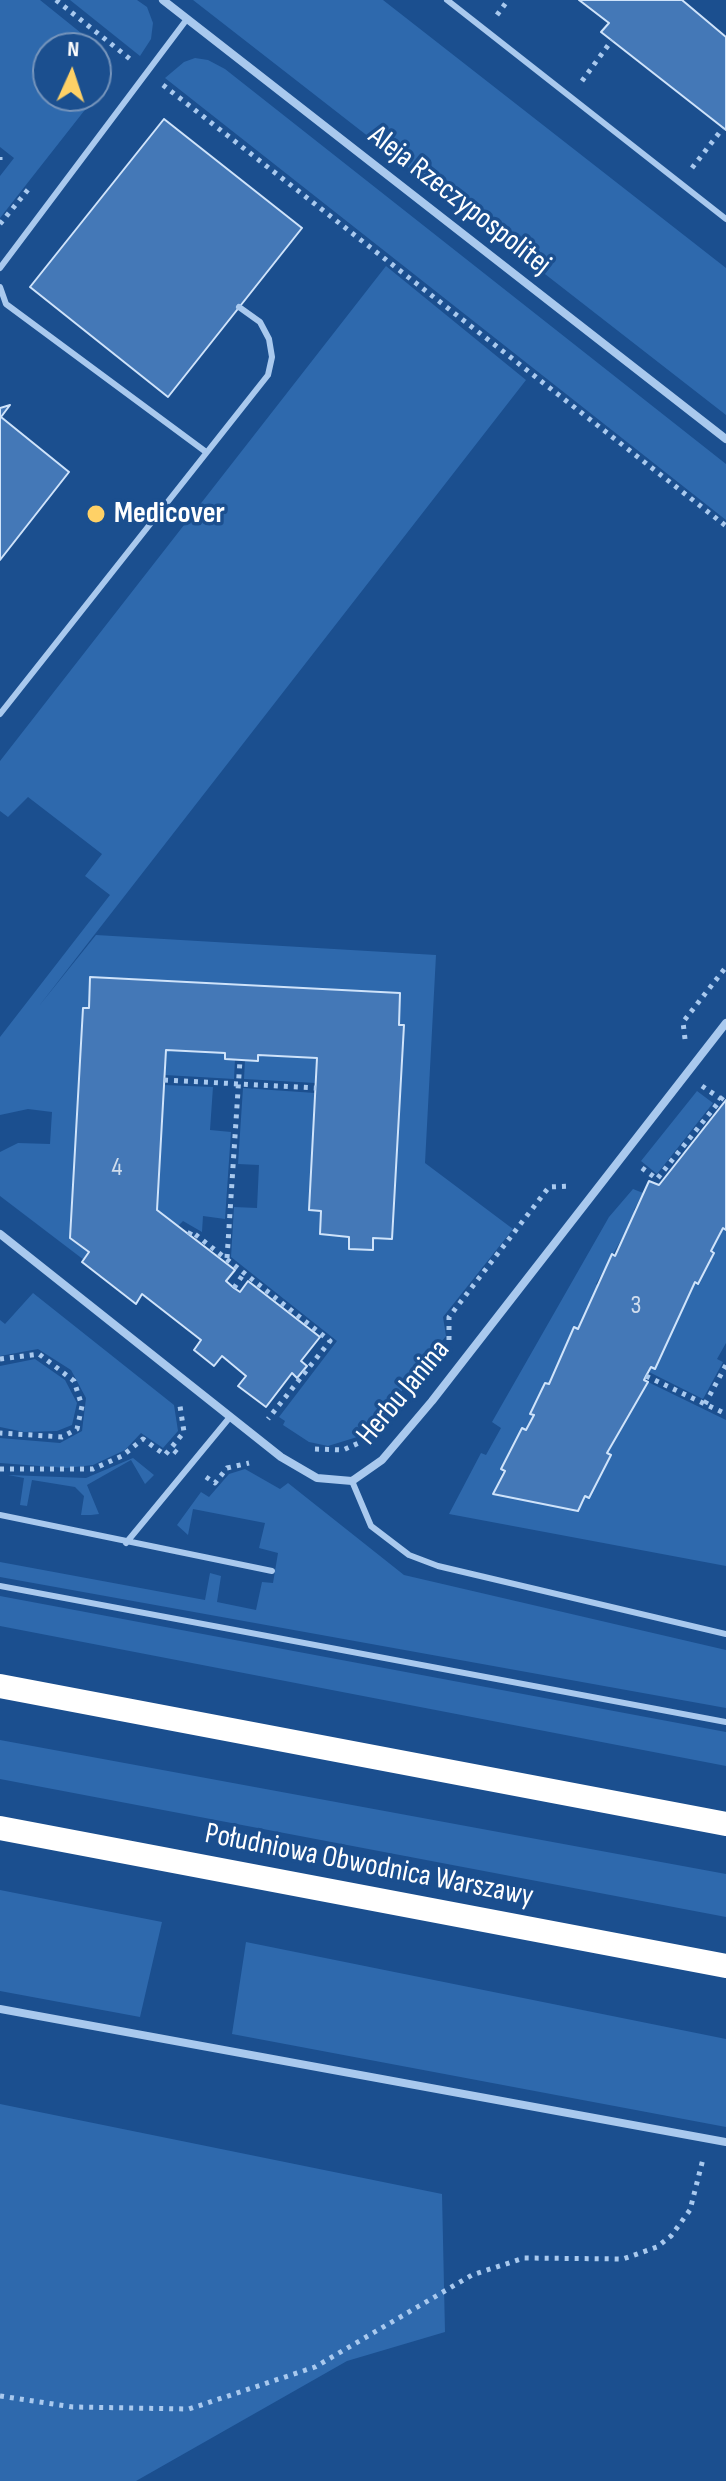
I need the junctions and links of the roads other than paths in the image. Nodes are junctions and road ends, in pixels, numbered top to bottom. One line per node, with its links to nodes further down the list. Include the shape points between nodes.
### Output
1 (163, 0): 3 (street, Aleja Rzeczypospolitej)
2 (447, 0): 4 (lane)
3 (187, 19): 5 (lane); 8 (street, Aleja Rzeczypospolitej)
4 (726, 219)
5 (0, 268)
6 (0, 287): 9 (lane, via 6,304)
7 (239, 307): 9 (lane, via 260,322 269,339 268,375)
8 (726, 439)
9 (206, 452): 10 (lane)
10 (0, 714)
11 (726, 1023): 14 (street, Herbu Janina, via 422,1413 382,1460)
12 (0, 1234): 13 (street, Herbu Janina)
13 (230, 1417): 14 (street, Herbu Janina, via 317,1478); 16 (lane)
14 (352, 1481): 19 (lane, via 371,1526 409,1555)
15 (0, 1515): 16 (lane, via 98,1532)
16 (126, 1543): 17 (lane)
17 (272, 1571)
18 (0, 1586): 21 (lane)
19 (726, 1634)
20 (0, 1686): 22 (highway)
21 (726, 1722)
22 (726, 1824)
23 (0, 1828): 24 (highway, Południowa Obwodnica Warszawy)
24 (726, 1966)
25 (0, 2009): 26 (street)
26 (726, 2142)

